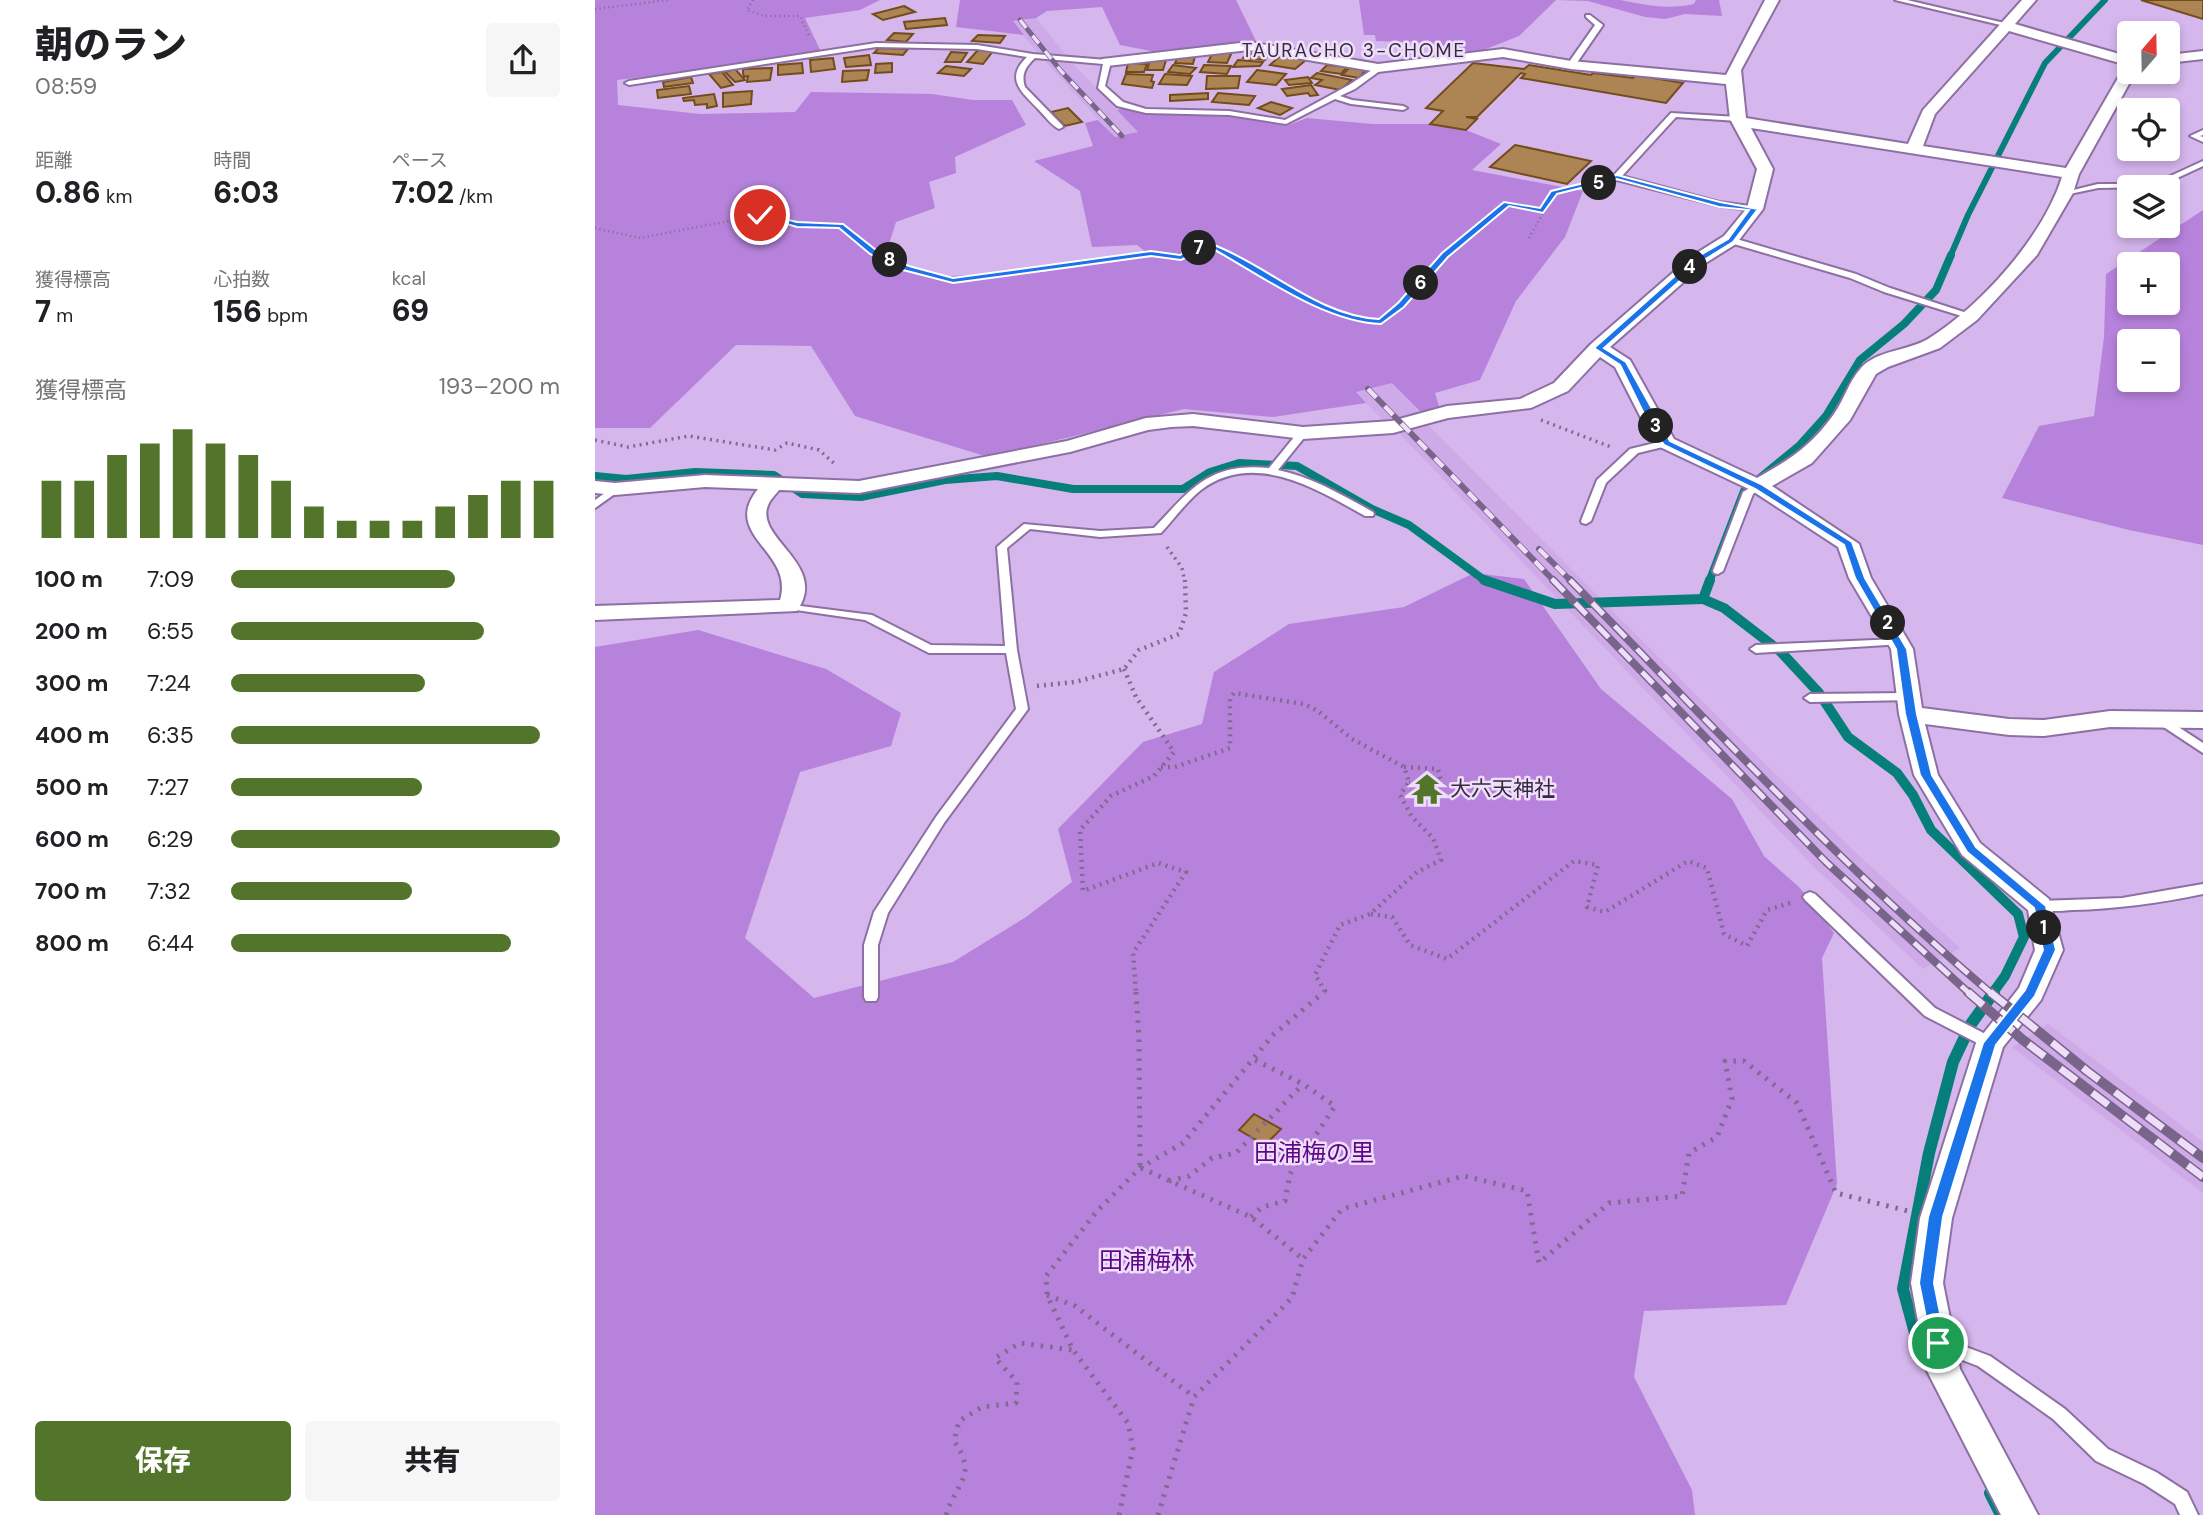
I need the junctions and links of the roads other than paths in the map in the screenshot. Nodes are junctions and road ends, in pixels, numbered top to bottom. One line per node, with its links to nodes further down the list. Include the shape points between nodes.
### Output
1 (1772, 0): 13 (street)
2 (2029, 0): 5 (street)
3 (1898, 1): 5 (lane)
4 (1588, 16): 11 (lane, via 1599,25)
5 (2009, 26): 8 (street); 22 (street, via 1928,113)
6 (2203, 55): 9 (street)
7 (1033, 56): 10 (lane); 14 (lane, via 977,47 876,46); 19 (lane, via 1022,65 1019,80)
8 (2117, 58)
9 (2181, 58)
10 (1107, 62): 12 (street, via 1249,46); 16 (lane, via 1101,86 1120,104 1146,111 1229,113 1286,122)
11 (1570, 65): 12 (street, via 1503,53); 13 (street)
12 (1378, 68): 16 (lane)
13 (1733, 80): 18 (street)
14 (629, 83)
15 (2121, 84): 24 (street)
16 (1335, 97): 17 (lane)
17 (1403, 108)
18 (1739, 120): 22 (street); 25 (lane, via 1674,116); 28 (street, via 1765,169)
19 (1059, 127)
20 (2203, 132): 21 (lane, via 2194,136)
21 (2203, 139)
22 (1913, 150): 24 (street)
23 (2203, 163): 27 (lane, via 2154,186 2098,186)
24 (2071, 174): 27 (street)
25 (1617, 177): 26 (lane); 28 (lane)
26 (1592, 185)
27 (2065, 194): 30 (street, via 2031,251)
28 (1755, 209): 29 (street)
29 (1730, 240): 30 (lane); 31 (street, via 1698,260)
30 (1971, 316): 36 (street, via 1933,345 1868,371 1843,416 1805,458)
31 (1598, 348): 32 (street, via 1561,387 1524,404 1447,412 1393,427); 33 (street, via 1623,364)
32 (1303, 433): 34 (lane); 35 (street, via 1171,421 1057,449 859,487)
33 (1667, 443): 36 (street); 40 (lane, via 1634,451 1601,482)
34 (1273, 469): 39 (lane, via 1307,480); 46 (lane, via 1224,474 1201,486 1157,531 1100,534 1028,526 1002,547)
35 (774, 482): 37 (street); 42 (street, via 757,504 757,524 790,568 795,586)
36 (1758, 486): 41 (lane, via 1748,492); 44 (street, via 1848,544 1860,578)
37 (605, 488): 38 (lane)
38 (595, 505)
39 (1369, 514)
40 (1586, 521)
41 (1718, 570)
42 (789, 606): 43 (street); 46 (lane, via 868,617 929,649)
43 (595, 613)
44 (1899, 642): 45 (lane); 48 (street)
45 (1756, 649)
46 (1011, 650): 55 (lane, via 1022,709 940,820 881,912 871,945)
47 (1810, 698): 48 (lane)
48 (1910, 706): 49 (street, via 2009,727); 54 (street, via 1926,775 1971,849)
49 (2159, 719): 50 (street); 51 (lane)
50 (2203, 720)
51 (2203, 749)
52 (2203, 889): 54 (lane, via 2159,900)
53 (1810, 897): 56 (lane, via 1930,1012)
54 (2040, 906): 56 (street, via 2049,950 2031,993)
55 (871, 997)
56 (1990, 1043): 57 (street, via 1936,1217 1927,1283)
57 (1938, 1343): 58 (street, via 1944,1371); 59 (lane, via 1984,1361 2059,1414 2102,1455 2181,1499)
58 (2020, 1515)
59 (2189, 1515)

